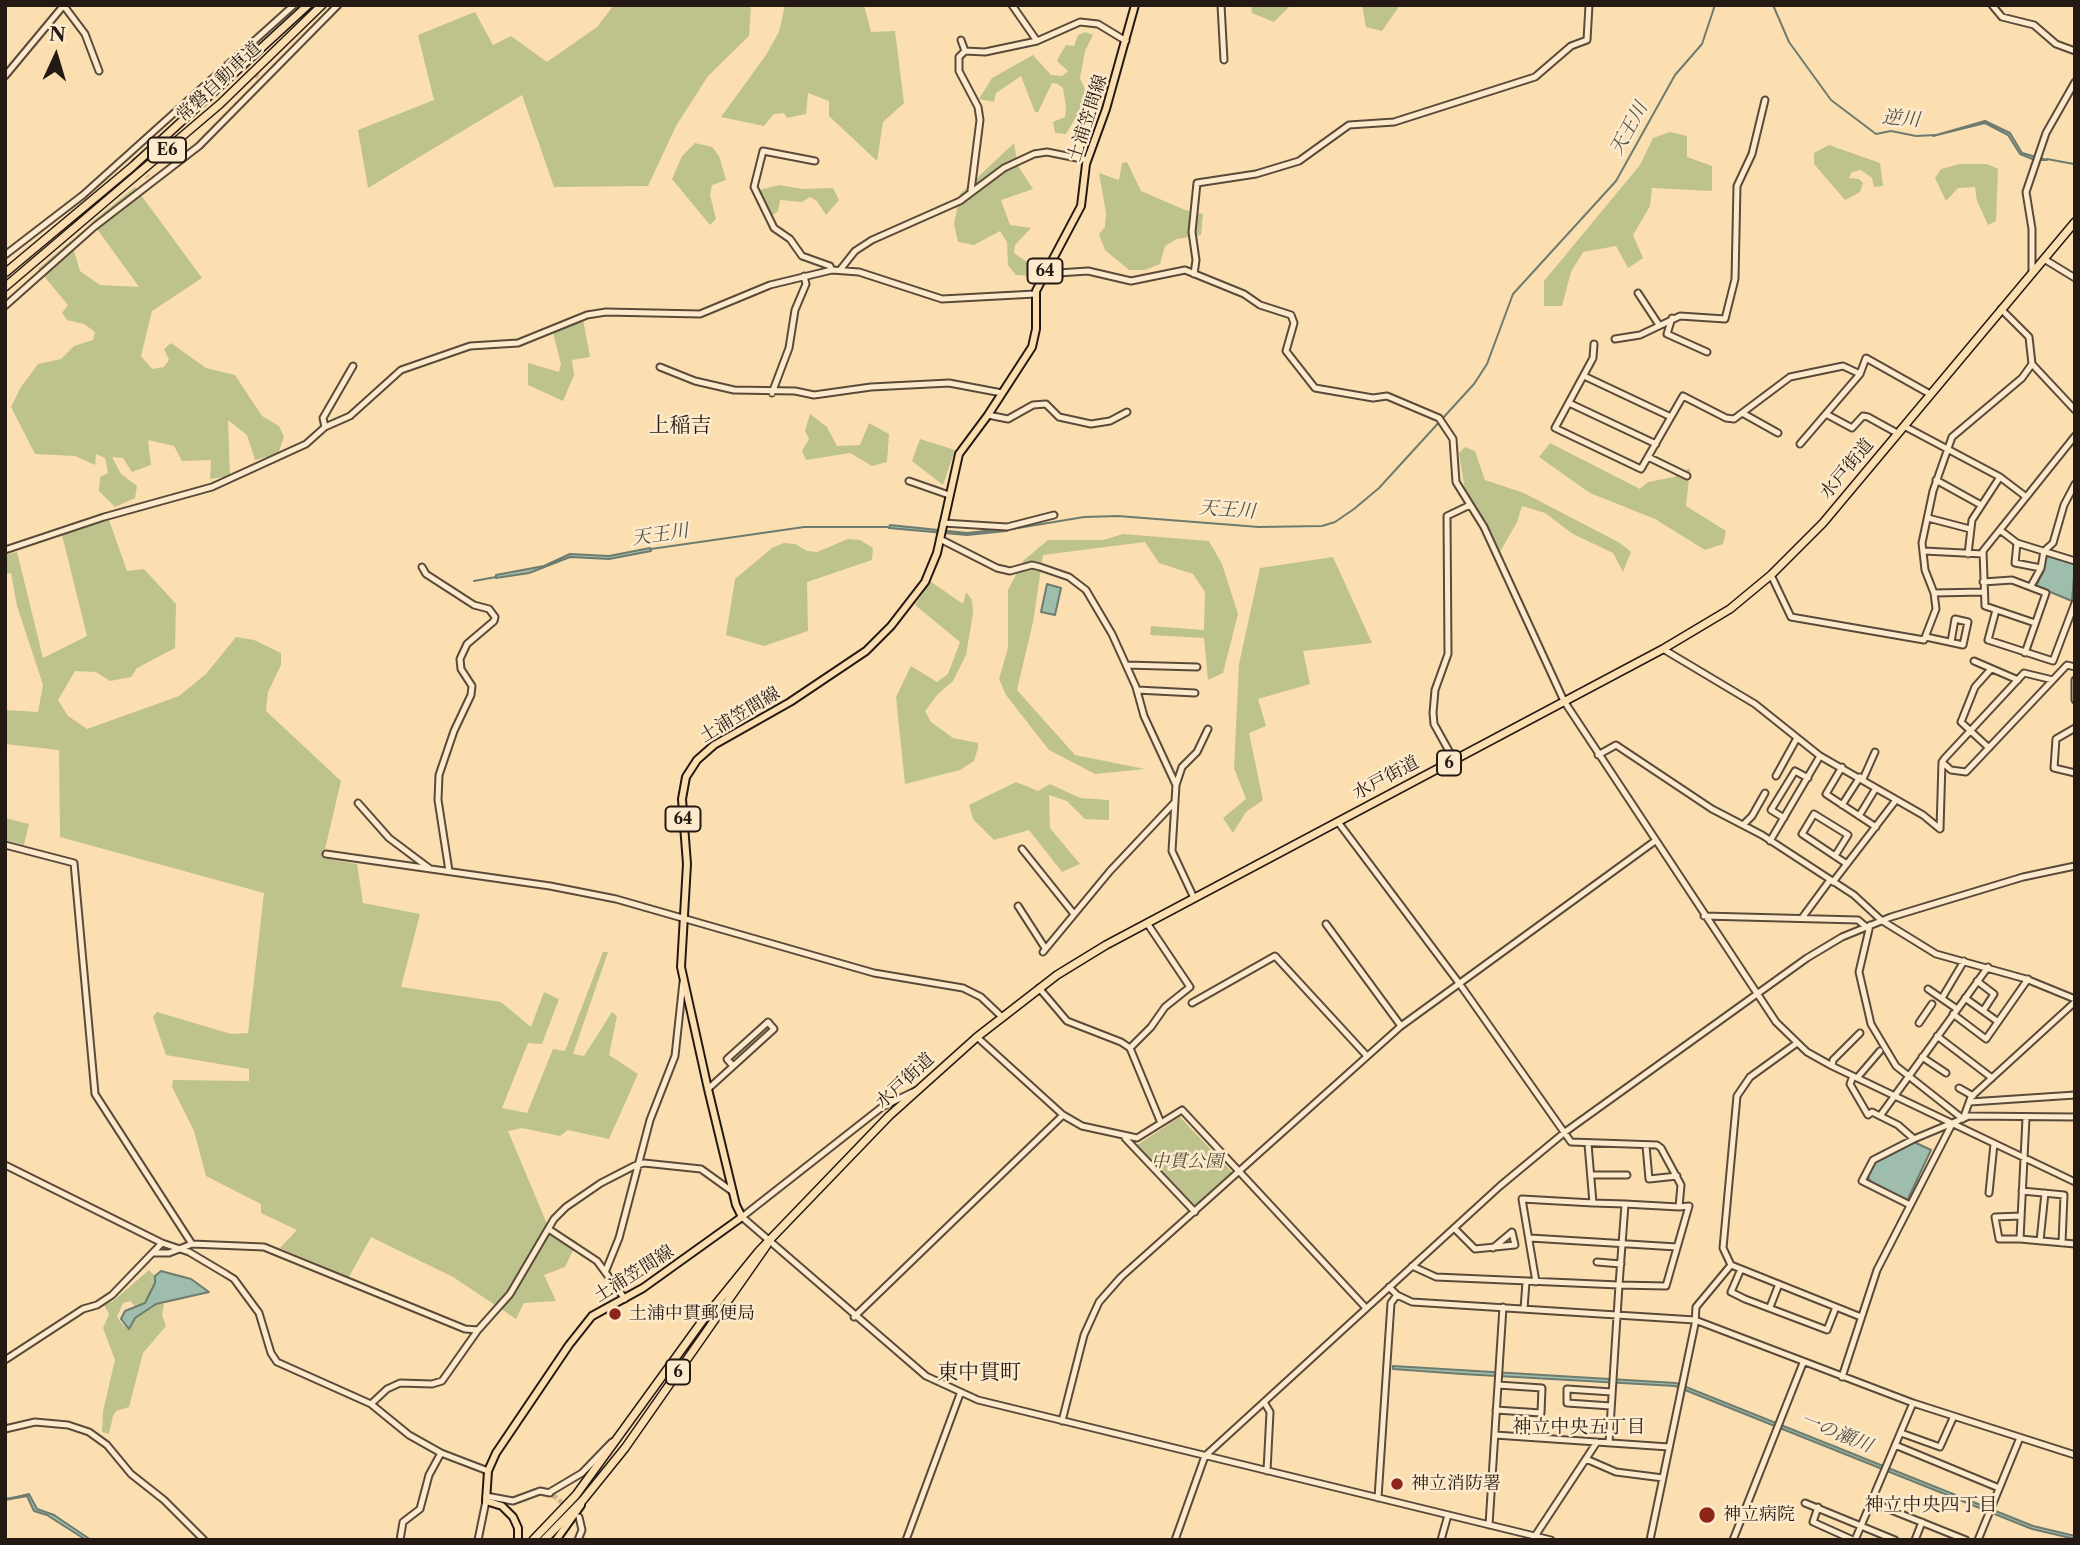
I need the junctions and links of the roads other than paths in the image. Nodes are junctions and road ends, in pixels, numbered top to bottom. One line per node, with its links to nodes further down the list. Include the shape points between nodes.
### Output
1 (294, 5): 27 (street, via 131,155)
2 (308, 5): 31 (highway, 常磐自動車道 / E6, via 162,140)
3 (322, 5): 37 (highway, 常磐自動車道 / E6, via 220,104)
4 (338, 5): 20 (street)
5 (1012, 5): 12 (street)
6 (1135, 5): 13 (main road, 土浦笠間線 / 64)
7 (1221, 5): 16 (street)
8 (1589, 5): 33 (street, via 1587,40 1572,46 1535,77 1394,122 1349,125 1299,161 1256,174 1196,183)
9 (1992, 5): 15 (street, via 2002,17 2034,25 2056,44)
10 (64, 6): 17 (street, via 85,34); 18 (street)
11 (961, 40): 14 (street)
12 (1037, 41): 13 (street, via 1080,22 1098,24); 14 (street, via 985,52)
13 (1126, 41): 23 (main road, 土浦笠間線 / 64)
14 (965, 51): 25 (street, via 959,57 959,71 980,120)
15 (2075, 51)
16 (1224, 60)
17 (99, 71)
18 (5, 76)
19 (258, 77): 20 (street)
20 (264, 82): 40 (street, via 199,146 150,179)
21 (2075, 82): 34 (street, via 2044,137 2026,191)
22 (1765, 100): 42 (street, via 1752,154 1737,186 1735,279 1725,320)
23 (1087, 160): 25 (street, via 1034,154); 32 (main road, 土浦笠間線 / 64, via 1079,211)
24 (815, 161): 29 (street, via 764,151 754,187 774,228 790,239 802,256)
25 (971, 191): 30 (street, via 960,201 872,240)
26 (2075, 222): 28 (highway, 水戸街道 / 6)
27 (5, 255)
28 (2044, 259): 34 (highway, 水戸街道 / 6); 36 (street)
29 (832, 270): 30 (street); 35 (street)
30 (839, 270): 39 (street, via 942,299)
31 (5, 273)
32 (1043, 274): 33 (street, via 1088,271 1124,281 1179,270); 39 (main road, 土浦笠間線 / 64)
33 (1194, 274): 80 (street, via 1291,315 1294,323 1286,351 1315,387 1373,398 1387,396 1441,420 1453,439 1456,482)
34 (2032, 274): 41 (highway, 水戸街道 / 6)
35 (804, 276): 52 (street, via 806,284 795,310 789,348); 63 (street, via 769,285 700,314 606,312 576,318 519,343 470,346 401,370 349,416)
36 (2075, 278)
37 (5, 286)
38 (1638, 293): 43 (street)
39 (1035, 294): 53 (main road, 土浦笠間線 / 64, via 1032,347)
40 (5, 306)
41 (2001, 309): 47 (street, via 2029,337); 54 (highway, 水戸街道 / 6)
42 (1672, 318): 43 (street); 46 (street, via 1667,334)
43 (1659, 325): 44 (street, via 1640,335)
44 (1615, 339)
45 (1594, 344): 51 (street, via 1595,354)
46 (1707, 352)
47 (2032, 364): 56 (street); 69 (street, via 2022,378 1952,437)
48 (353, 366): 63 (street, via 323,418)
49 (660, 367): 52 (street, via 695,381)
50 (1860, 374): 54 (street, via 1867,358); 58 (street, via 1843,366 1790,377); 59 (street)
51 (1584, 376): 55 (street); 61 (street)
52 (772, 393): 53 (street, via 814,395 949,383)
53 (1002, 393): 60 (main road, 土浦笠間線 / 64)
54 (1930, 394): 62 (highway, 水戸街道 / 6)
55 (1569, 403): 67 (street); 70 (street, via 1555,428 1641,470)
56 (2075, 410)
57 (1127, 412): 60 (street, via 1091,424 1059,417 1046,404 1033,405 1008,419)
58 (1744, 414): 61 (street, via 1726,418 1682,396); 64 (street)
59 (1826, 414): 65 (street, via 1852,428 1868,416); 68 (street)
60 (988, 415): 76 (main road, 土浦笠間線 / 64, via 959,454)
61 (1671, 417): 67 (street)
62 (1904, 426): 65 (highway, 水戸街道 / 6); 69 (street)
63 (325, 427): 88 (street, via 300,448 212,487)
64 (1777, 433)
65 (1897, 433): 96 (highway, 水戸街道 / 6, via 1823,523)
66 (2075, 436): 77 (street)
67 (1656, 444): 70 (street)
68 (1800, 444)
69 (1947, 448): 72 (street); 73 (street)
70 (1648, 457): 71 (street)
71 (1687, 476)
72 (2000, 477): 77 (street); 81 (street)
73 (1936, 480): 81 (street); 83 (street)
74 (909, 481): 76 (street)
75 (2075, 484): 78 (street)
76 (948, 495): 86 (main road, 土浦笠間線 / 64)
77 (2025, 496): 85 (street)
78 (2067, 498): 79 (street); 90 (street, via 2053,542)
79 (2075, 501)
80 (1469, 505): 119 (street); 128 (street, via 1447,516 1448,654 1435,690 1433,713 1434,724)
81 (1981, 505): 84 (street)
82 (1054, 515): 86 (street, via 1007,527)
83 (1928, 518): 84 (street); 89 (street)
84 (1970, 529): 91 (street)
85 (2000, 530): 87 (street); 92 (street)
86 (941, 531): 109 (street, via 997,568 1015,571 1032,565 1069,577 1093,600); 163 (main road, 土浦笠間線 / 64, via 925,582 879,640 790,702 722,739 690,770 682,799 687,864)
87 (2017, 544): 90 (street); 95 (street, via 2015,563)
88 (5, 550)
89 (1924, 551): 91 (street); 100 (street, via 1924,570)
90 (2044, 551): 93 (street); 95 (street)
91 (1968, 554): 92 (street)
92 (1983, 554): 97 (street)
93 (2075, 561)
94 (422, 567): 156 (street, via 426,574 474,606 489,609 495,617 467,644 460,659 472,686 471,695 439,775 438,800)
95 (2041, 568): 98 (street)
96 (1771, 575): 104 (street, via 1791,617); 106 (highway, 水戸街道 / 6, via 1730,608)
97 (1983, 582): 98 (street, via 2012,580); 99 (street)
98 (2031, 586): 103 (street, via 2046,593)
99 (1984, 592): 100 (street); 102 (street, via 1985,606)
100 (1934, 593): 104 (street, via 1936,609)
101 (2075, 603): 107 (street, via 2053,661)
102 (1996, 610): 103 (street); 107 (street, via 1988,640)
103 (2035, 623): 107 (street)
104 (1926, 637): 105 (street)
105 (1951, 642): 105 (street, via 1963,645 1968,622 1955,619)
106 (1663, 649): 119 (highway, 水戸街道 / 6); 123 (street, via 1755,704)
107 (2025, 653)
108 (1974, 661): 112 (street)
109 (1126, 665): 110 (street); 116 (street)
110 (1197, 667)
111 (2075, 667): 114 (street, via 2067,665)
112 (1991, 669): 113 (street); 122 (street, via 1975,687 1961,722)
113 (2018, 680): 114 (street, via 2024,673); 122 (street)
114 (2053, 680): 124 (street)
115 (2075, 680): 118 (street)
116 (1137, 690): 117 (street); 135 (street)
117 (1195, 693)
118 (2075, 700)
119 (1564, 701): 126 (street); 128 (highway, 水戸街道 / 6)
120 (2075, 728): 131 (street, via 2056,739 2054,768)
121 (1208, 729): 135 (street, via 1197,752 1182,767)
122 (1970, 731): 124 (street); 129 (street)
123 (1797, 738): 127 (street); 132 (street)
124 (1989, 748): 129 (street, via 1966,772 1951,770)
125 (1875, 752): 134 (street)
126 (1598, 755): 145 (street, via 1616,745); 147 (street)
127 (1820, 756): 130 (street); 133 (street)
128 (1454, 760): 144 (highway, 水戸街道 / 6)
129 (1942, 762): 138 (street, via 1940,829)
130 (1842, 768): 134 (street); 141 (street, via 1826,794)
131 (2075, 773)
132 (1776, 776)
133 (1808, 778): 143 (street); 143 (street, via 1795,771 1771,810)
134 (1861, 778): 136 (street); 141 (street)
135 (1176, 785): 140 (street)
136 (1876, 788): 138 (street); 142 (street)
137 (1765, 793): 145 (street)
138 (1896, 800): 146 (street)
139 (358, 803): 155 (street, via 389,838)
140 (1174, 803): 158 (street, via 1172,851); 160 (street)
141 (1842, 805): 142 (street)
142 (1859, 816): 146 (street)
143 (1784, 818): 148 (street)
144 (1338, 821): 158 (highway, 水戸街道 / 6); 173 (street)
145 (1743, 825): 148 (street)
146 (1877, 827): 153 (street)
147 (1655, 841): 161 (street); 173 (street)
148 (1770, 841): 157 (street)
149 (5, 845): 248 (street, via 74,863 94,1094)
150 (1022, 849): 160 (street)
151 (326, 854): 155 (street)
152 (1835, 856): 152 (street, via 1802,834 1814,814 1848,835); 153 (street)
153 (1847, 864): 157 (street)
154 (2075, 866): 164 (street)
155 (429, 868): 156 (street)
156 (449, 871): 163 (street, via 590,894)
157 (1832, 881): 162 (street); 164 (street)
158 (1194, 898): 165 (highway, 水戸街道 / 6)
159 (1018, 906): 160 (street, via 1044,950)
160 (1074, 914)
161 (1704, 916): 162 (street); 176 (street)
162 (1802, 918): 167 (street, via 1858,920)
163 (682, 919): 172 (main road, 土浦笠間線 / 64); 184 (street, via 874,972 963,988 981,997)
164 (1881, 920): 167 (street); 168 (street, via 1936,954)
165 (1147, 923): 174 (highway, 水戸街道 / 6); 192 (street, via 1190,987 1165,1007)
166 (1326, 924): 187 (street)
167 (1867, 925): 176 (street, via 1816,952); 200 (street, via 1859,972 1865,1007 1888,1055)
168 (1964, 961): 169 (street); 177 (street)
169 (1988, 967): 170 (street); 171 (street)
170 (2028, 979): 179 (street); 185 (street)
171 (1977, 981): 178 (street); 182 (street, via 1994,994)
172 (683, 982): 203 (main road, 土浦笠間線 / 64); 222 (street, via 675,1056 647,1129)
173 (1459, 983): 187 (street); 215 (street)
174 (1039, 988): 184 (highway, 水戸街道 / 6); 192 (street, via 1068,1021)
175 (1928, 989): 177 (street)
176 (1756, 995): 191 (street); 215 (street)
177 (1942, 998): 183 (street)
178 (1965, 998): 182 (street); 183 (street)
179 (2075, 1000): 201 (street)
180 (1192, 1003): 194 (street, via 1275,956)
181 (1932, 1004): 186 (street)
182 (1983, 1010): 185 (street)
183 (1955, 1012): 185 (street, via 1986,1039); 189 (street)
184 (1002, 1017): 190 (highway, 水戸街道 / 6)
185 (1997, 1021)
186 (1919, 1023)
187 (1401, 1026): 194 (street)
188 (1860, 1032): 197 (street)
189 (1937, 1036): 195 (street); 201 (street)
190 (977, 1037): 204 (highway, 水戸街道 / 6); 208 (street)
191 (1797, 1043): 197 (street); 257 (street, via 1749,1077 1737,1096 1722,1241)
192 (1130, 1048): 213 (street)
193 (1880, 1051): 199 (street)
194 (1367, 1056): 224 (street)
195 (1922, 1057): 198 (street); 200 (street)
196 (733, 1066): 196 (street, via 774,1029 768,1022 727,1059); 203 (street)
197 (1832, 1066): 199 (street)
198 (1946, 1073)
199 (1855, 1077): 206 (street); 209 (street, via 1850,1084 1860,1106 1868,1115)
200 (1908, 1077): 206 (street); 211 (street)
201 (1992, 1078): 207 (street)
202 (1959, 1088): 207 (street)
203 (708, 1089): 230 (main road, 土浦笠間線 / 64)
204 (917, 1090): 239 (street, via 882,1107); 245 (highway, 水戸街道 / 6)
205 (2075, 1095): 207 (street)
206 (1895, 1096): 209 (street); 214 (street)
207 (1971, 1099): 211 (street)
208 (1063, 1115): 216 (street, via 1082,1126); 274 (street)
209 (1880, 1116): 217 (street)
210 (2075, 1117): 212 (street)
211 (1962, 1118): 212 (street); 214 (street)
212 (2026, 1118): 221 (street)
213 (1161, 1123): 216 (street, via 1137,1138); 224 (street, via 1182,1110)
214 (1952, 1125): 217 (street); 219 (street); 235 (street)
215 (1565, 1132): 218 (street, via 1571,1142); 240 (street)
216 (1124, 1136): 237 (street)
217 (1914, 1139): 235 (street, via 1872,1160 1862,1181)
218 (1588, 1144): 220 (street); 225 (street)
219 (1994, 1144): 221 (street); 231 (street)
220 (1646, 1146): 227 (street, via 1661,1148); 227 (street, via 1650,1179)
221 (2024, 1158): 228 (street); 229 (street)
222 (640, 1164): 230 (street, via 701,1169); 241 (street, via 566,1207); 260 (street)
223 (5, 1165): 247 (street)
224 (1240, 1171): 237 (street); 271 (street)
225 (1591, 1175): 226 (street); 233 (street)
226 (1627, 1175)
227 (1676, 1176): 236 (street, via 1681,1185)
228 (2075, 1182)
229 (2022, 1191): 232 (street); 238 (street)
230 (733, 1192): 239 (main road, 土浦笠間線 / 64)
231 (1989, 1193)
232 (2045, 1193): 244 (street); 246 (street, via 2064,1195)
233 (1593, 1203): 234 (street); 242 (street, via 1522,1199)
234 (1625, 1204): 236 (street); 249 (street)
235 (1910, 1205): 275 (street, via 1877,1270)
236 (1679, 1207): 251 (street, via 1689,1206)
237 (1195, 1212): 290 (street, via 1099,1302 1084,1335)
238 (2021, 1216): 243 (street); 243 (street, via 1995,1217 1999,1239)
239 (742, 1217): 245 (street); 267 (main road, 土浦笠間線)
240 (1454, 1227): 253 (street, via 1475,1250); 258 (street)
241 (550, 1230): 260 (street); 277 (street, via 510,1294)
242 (1530, 1238): 249 (street); 262 (street)
243 (2020, 1239): 244 (street)
244 (2040, 1241): 246 (street)
245 (768, 1242): 274 (street); 294 (highway, 水戸街道 / 6, via 704,1318); 310 (highway, 水戸街道 / 6, via 625,1448)
246 (2062, 1243): 250 (street)
247 (162, 1244): 252 (street); 254 (street)
248 (192, 1244): 252 (street); 277 (street, via 282,1251 409,1307)
249 (1622, 1244): 251 (street); 256 (street)
250 (2075, 1244)
251 (1678, 1247): 264 (street, via 1666,1286)
252 (176, 1248): 254 (street); 285 (street, via 234,1279 258,1313 277,1362)
253 (1493, 1248)
254 (154, 1253): 278 (street, via 97,1306 67,1318)
255 (1597, 1262): 256 (street)
256 (1621, 1264): 264 (street)
257 (1731, 1265): 259 (street); 276 (street, via 1696,1307)
258 (1412, 1266): 261 (street, via 1436,1277); 265 (street)
259 (1741, 1269): 263 (street); 269 (street, via 1731,1292)
260 (606, 1270): 267 (street)
261 (1526, 1282): 262 (street); 272 (street)
262 (1536, 1282): 264 (street)
263 (1779, 1284): 269 (street); 270 (street)
264 (1619, 1285): 273 (street)
265 (1389, 1287): 266 (street); 271 (street)
266 (1397, 1295): 268 (street, via 1412,1302); 308 (street, via 1391,1303)
267 (625, 1299): 304 (main road, 土浦笠間線, via 586,1322 506,1437)
268 (1503, 1307): 272 (street); 281 (street)
269 (1770, 1307): 270 (street, via 1827,1330)
270 (1836, 1307): 275 (street)
271 (1366, 1308): 284 (street)
272 (1524, 1309): 273 (street)
273 (1618, 1315): 276 (street); 282 (street)
274 (854, 1317): 283 (street, via 912,1366)
275 (1861, 1317): 280 (street)
276 (1695, 1320): 279 (street); 299 (street)
277 (478, 1330): 285 (street, via 442,1381 400,1383)
278 (5, 1360)
279 (1803, 1363): 280 (street); 333 (street)
280 (1842, 1377): 286 (street)
281 (1498, 1385): 288 (street); 288 (street, via 1542,1388 1541,1413)
282 (1612, 1392): 287 (street); 287 (street, via 1567,1389 1566,1403)
283 (960, 1394): 290 (street); 328 (street)
284 (1264, 1402): 302 (street); 305 (street, via 1270,1412)
285 (371, 1404): 300 (street, via 409,1435)
286 (1913, 1404): 289 (street); 292 (street)
287 (1611, 1406): 297 (street)
288 (1496, 1410): 293 (street)
289 (1953, 1418): 292 (street, via 1941,1447); 295 (street)
290 (1062, 1421): 302 (street)
291 (5, 1429): 320 (street, via 35,1422 89,1432)
292 (1901, 1433): 298 (street)
293 (1495, 1435): 296 (street); 317 (street)
294 (620, 1437): 309 (street, via 582,1473 551,1493 540,1491 513,1501); 324 (highway, 水戸街道 / 6, via 576,1495)
295 (2019, 1440): 301 (street); 307 (street)
296 (1597, 1442): 297 (street); 303 (street)
297 (1609, 1443): 299 (street)
298 (1895, 1446): 307 (street); 311 (street)
299 (1669, 1447): 306 (street)
300 (441, 1453): 304 (street); 321 (street, via 429,1475 420,1509 403,1522)
301 (2075, 1455)
302 (1205, 1456): 305 (street); 329 (street)
303 (1586, 1459): 306 (street, via 1616,1472); 319 (street)
304 (488, 1471): 309 (main road, 土浦笠間線)
305 (1267, 1471): 308 (street)
306 (1662, 1478): 332 (street)
307 (1999, 1488): 338 (street)
308 (1378, 1498): 314 (street)
309 (486, 1499): 322 (street); 323 (main road, via 513,1517)
310 (583, 1500): 325 (highway, 水戸街道 / 6); 326 (main road)
311 (1871, 1502): 316 (street); 318 (street)
312 (1805, 1503): 313 (street)
313 (1818, 1507): 318 (street); 334 (street, via 1812,1522)
314 (1448, 1515): 317 (street); 330 (street)
315 (579, 1517): 327 (street, via 582,1530)
316 (1922, 1522): 336 (street); 337 (street)
317 (1489, 1525): 319 (street)
318 (1861, 1525): 334 (street); 335 (street)
319 (1535, 1536): 331 (street)
320 (204, 1540)
321 (400, 1540)
322 (478, 1540)
323 (518, 1540)
324 (533, 1540)
325 (544, 1540)
326 (556, 1540)
327 (578, 1540)
328 (906, 1540)
329 (1175, 1540)
330 (1441, 1540)
331 (1551, 1540)
332 (1650, 1540)
333 (1733, 1540)
334 (1854, 1540)
335 (1895, 1540)
336 (1915, 1540)
337 (1966, 1540)
338 (1978, 1540)

